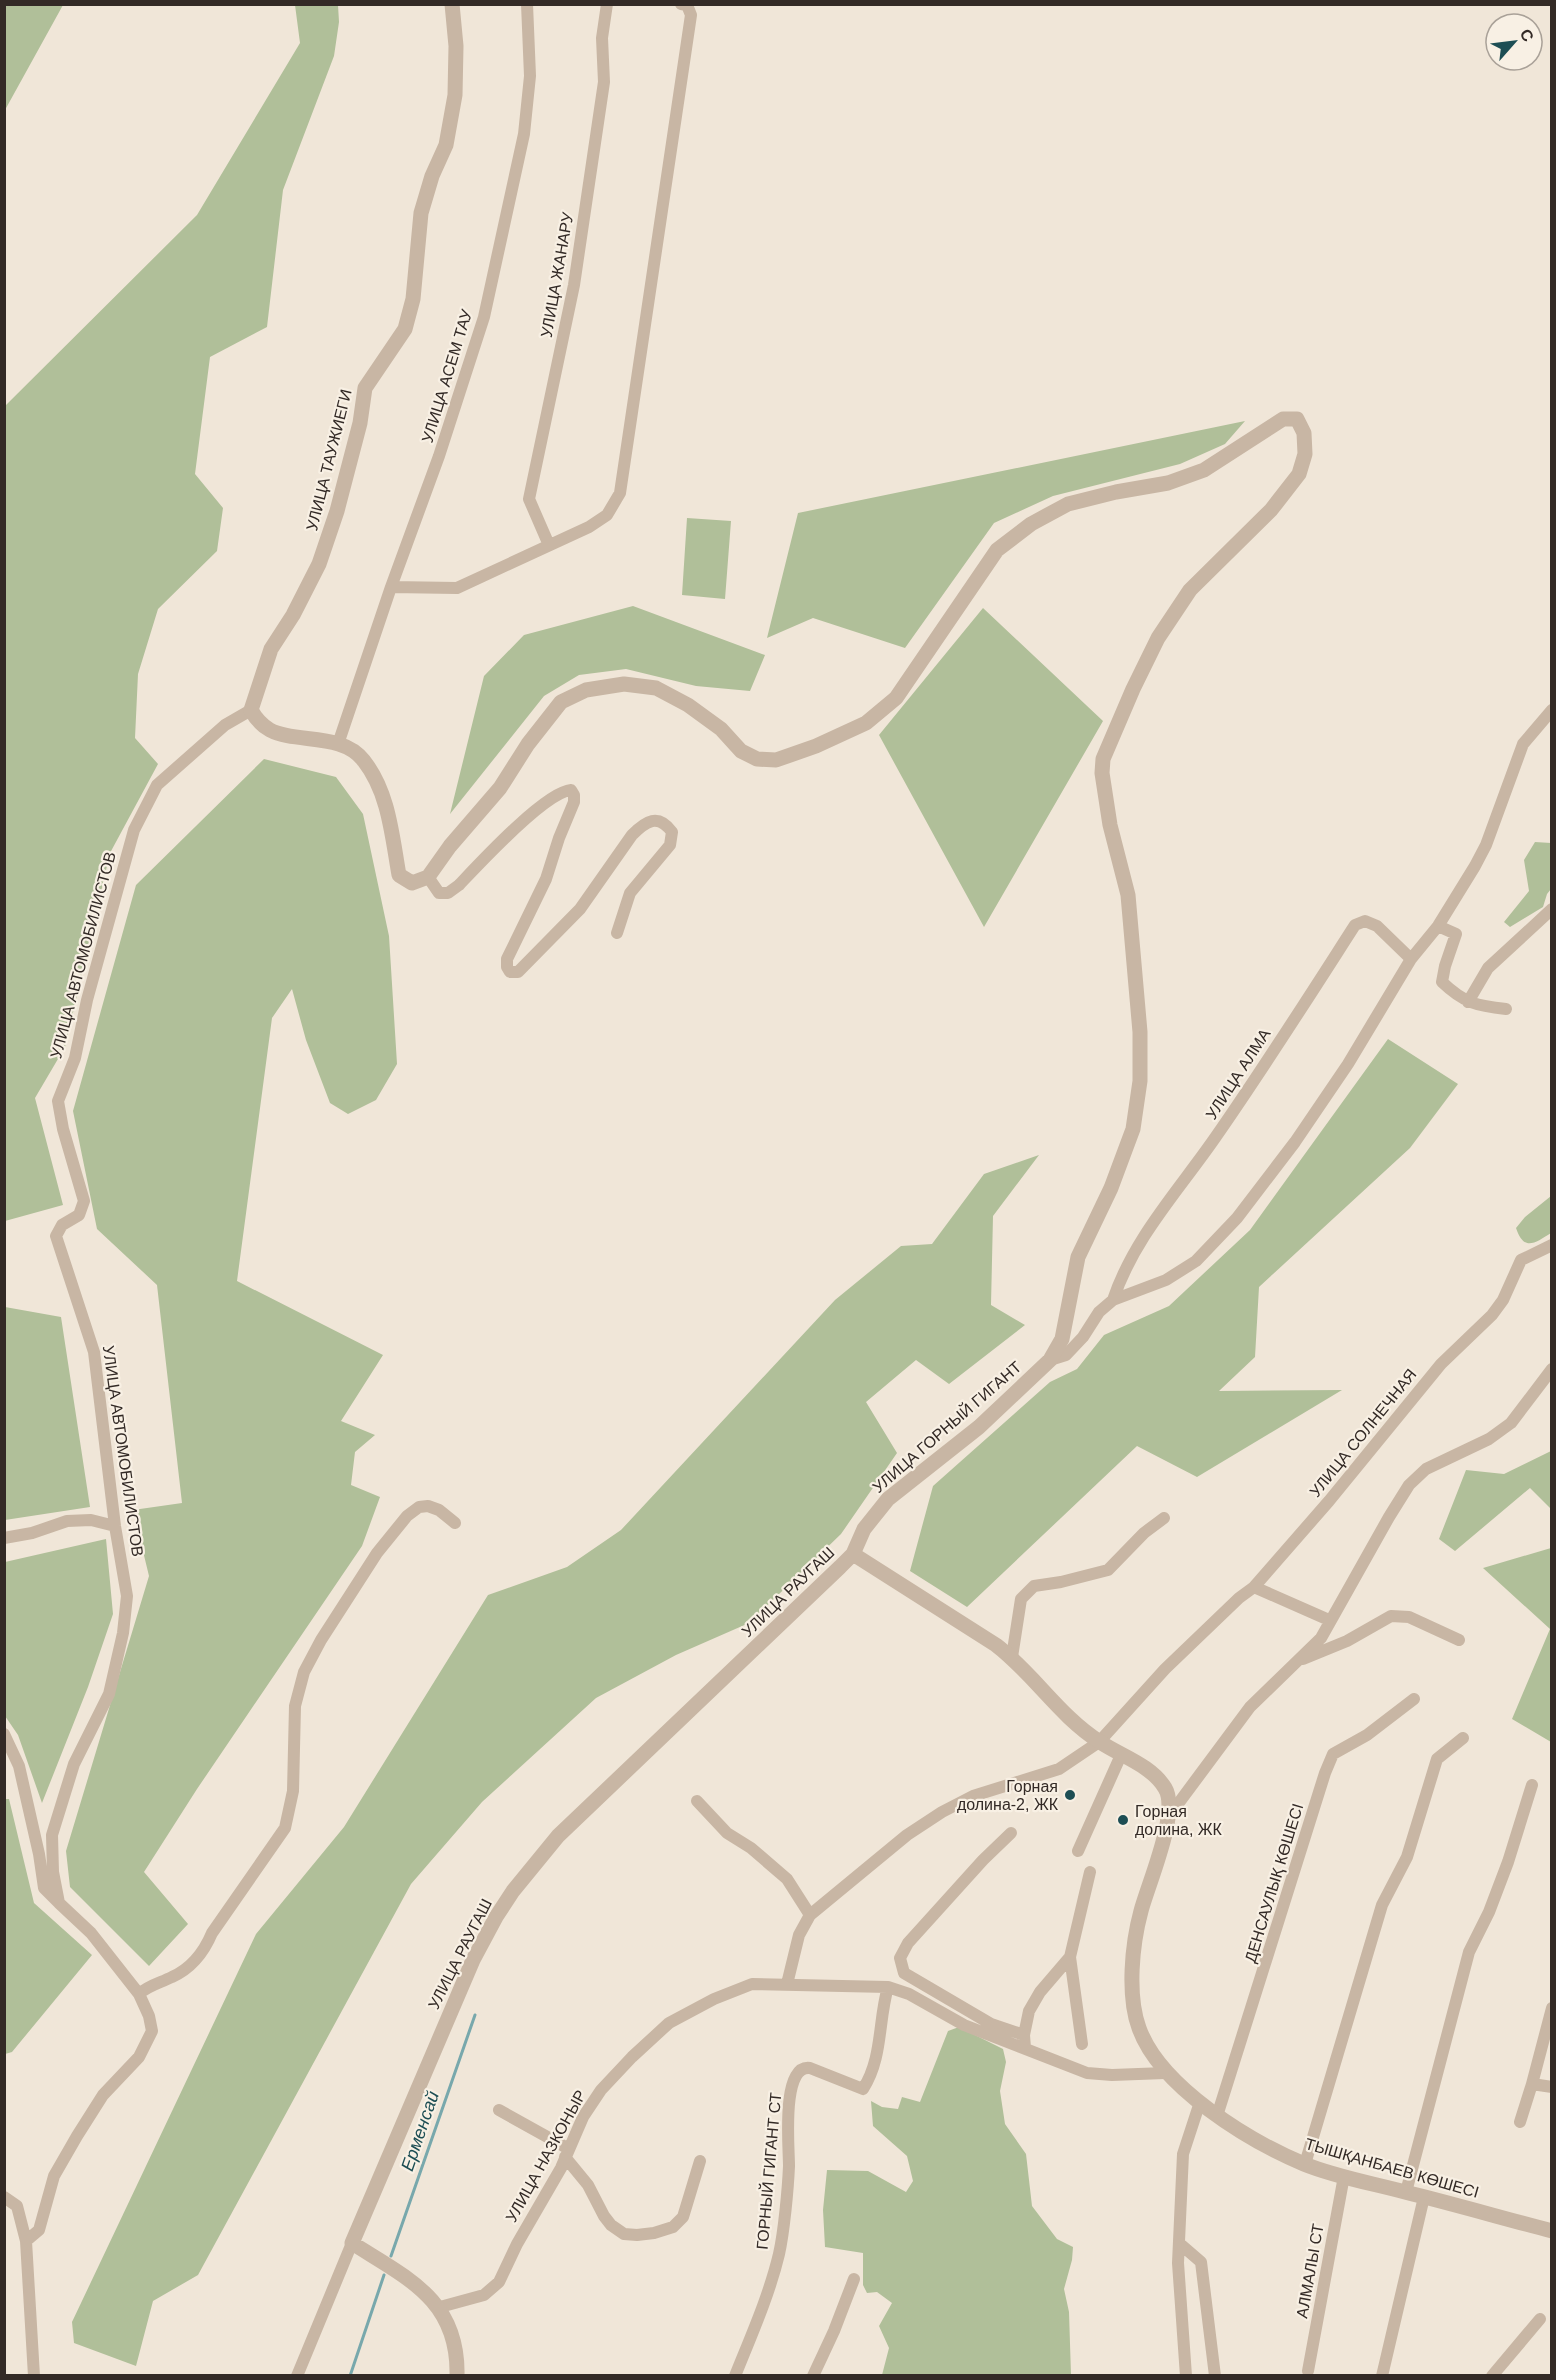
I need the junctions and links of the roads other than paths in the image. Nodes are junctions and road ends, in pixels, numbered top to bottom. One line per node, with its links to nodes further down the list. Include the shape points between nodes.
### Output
1 (452, 4): 7 (street, УЛИЦА ТАУЖИЕГИ, via 455,95 446,145 421,213 405,329 365,388 337,511 319,564 271,649)
2 (527, 4): 6 (street, УЛИЦА АСЕМ ТАУ, via 530,76 525,134 484,316 440,456)
3 (607, 4): 5 (street, УЛИЦА ЖАНАРУ, via 602,38 604,82 574,285 529,499)
4 (681, 4): 5 (street, via 687,5 691,15 620,493 608,515)
5 (549, 545): 6 (street, via 457,588)
6 (391, 587): 9 (street, УЛИЦА АСЕМ ТАУ)
7 (251, 710): 9 (street, via 259,723 271,731); 23 (street, УЛИЦА АВТОМОБИЛИСТОВ, via 225,724 157,785 134,830 75,1058 58,1101 84,1201 79,1215 62,1225 56,1236 94,1352)
8 (1551, 710): 12 (street, via 1523,744 1486,845)
9 (338, 744): 10 (street, via 352,749 364,760 384,797 399,875 412,883)
10 (428, 877): 13 (street, via 439,893 448,892 513,830 552,798 571,790 574,802 546,879 507,959 507,967 510,972 518,972 580,909 643,824 655,820 666,824 672,832 670,845 630,893); 19 (street, via 500,788 561,702 586,690 624,684 656,688 688,705 721,729 741,751 758,759 776,760 816,746 866,723 896,698 997,550 1031,524 1068,504 1168,483 1204,470 1283,418 1297,418 1304,433 1305,454 1299,474 1271,510 1190,590 1158,638 1103,759 1110,825 1128,895 1140,1032 1139,1100 1133,1129 1078,1257 1062,1340)
11 (1551, 909): 15 (street, via 1488,968)
12 (1438, 926): 14 (street); 15 (street, via 1456,934 1442,982)
13 (617, 933)
14 (1411, 959): 18 (street, via 1348,1064 1237,1218 1196,1261 1166,1280); 18 (street, УЛИЦА АЛМА, via 1377,926 1365,921 1355,925 1216,1137 1138,1245)
15 (1468, 1002): 16 (street)
16 (1506, 1009)
17 (1551, 1245): 26 (street, УЛИЦА СОЛНЕЧНАЯ, via 1521,1260 1492,1315 1441,1364)
18 (1113, 1300): 19 (street, via 1066,1355)
19 (1050, 1360): 25 (street, УЛИЦА ГОРНЫЙ ГИГАНТ, via 979,1427 888,1499 864,1529)
20 (1551, 1369): 27 (street, via 1511,1423 1489,1439 1426,1468 1410,1485)
21 (1164, 1518): 29 (street, via 1108,1570 1034,1586 1021,1599)
22 (455, 1523): 47 (street, via 439,1510 419,1507 407,1516 365,1571 304,1672 295,1706 293,1791 285,1828 212,1933 205,1951 173,1977 149,1985)
23 (115, 1526): 24 (street, via 91,1520 67,1521); 42 (street, УЛИЦА АВТОМОБИЛИСТОВ, via 127,1596 123,1633 109,1694 74,1764 52,1835)
24 (4, 1538)
25 (853, 1554): 29 (street); 67 (street, УЛИЦА РАУГАШ, via 558,1836 513,1891 451,2009)
26 (1254, 1587): 27 (street); 34 (street, УЛИЦА СОЛНЕЧНАЯ, via 1165,1669)
27 (1329, 1620): 30 (street, via 1321,1638)
28 (1459, 1640): 30 (street, via 1409,1617 1391,1616 1347,1641)
29 (1012, 1657): 34 (street, via 1070,1721)
30 (1296, 1661): 38 (street, via 1250,1707)
31 (1414, 1699): 56 (street, ДЕНСАУЛЫҚ КӨШЕСІ, via 1367,1735 1333,1754)
32 (4, 1734): 42 (street, via 19,1766 44,1888)
33 (1462, 1738): 60 (street, via 1437,1760 1407,1857 1382,1905)
34 (1099, 1742): 35 (street); 43 (street, УЛИЦА СОЛНЕЧНАЯ, via 1059,1769 973,1796 942,1812 907,1835)
35 (1121, 1755): 38 (street, via 1145,1767 1166,1789); 40 (street)
36 (1532, 1785): 62 (street, via 1508,1862 1469,1952)
37 (697, 1801): 43 (street, via 727,1833 752,1848 787,1879)
38 (1169, 1816): 51 (street, ТЫШҚАНБАЕВ КӨШЕСІ, via 1136,1928 1132,1988 1139,2029)
39 (1011, 1833): 49 (street, via 909,1943 900,1958 904,1973)
40 (1078, 1851)
41 (1090, 1872): 44 (street)
42 (58, 1903): 47 (street, via 91,1933)
43 (810, 1915): 45 (street, via 799,1935)
44 (1070, 1957): 49 (street, via 1029,2011); 50 (street)
45 (787, 1984): 46 (street, УЛИЦА НАЗКОНЫР); 58 (street, УЛИЦА НАЗКОНЫР, via 752,1984 669,2023 601,2090 583,2117)
46 (888, 1987): 49 (street, УЛИЦА НАЗКОНЫР, via 909,1994 964,2025); 76 (street, ГОРНЫЙ ГИГАНТ СТ, via 877,2058 863,2089 810,2068 799,2069 795,2076 787,2113 789,2168 780,2252)
47 (138, 1994): 66 (street, via 152,2031 139,2057 103,2095 77,2136 54,2176 39,2230)
48 (1551, 2008): 52 (street)
49 (1024, 2041): 51 (street, УЛИЦА НАЗКОНЫР, via 1087,2073)
50 (1082, 2044)
51 (1165, 2073): 54 (street, ТЫШҚАНБАЕВ КӨШЕСІ)
52 (1532, 2084): 53 (street); 57 (street)
53 (1551, 2087)
54 (1200, 2102): 56 (street, ТЫШҚАНБАЕВ КӨШЕСІ); 68 (street, via 1184,2154)
55 (499, 2110): 58 (street)
56 (1217, 2116): 60 (street, ТЫШҚАНБАЕВ КӨШЕСІ)
57 (1520, 2122)
58 (567, 2153): 59 (street, via 611,2225 624,2234 638,2235 673,2227 683,2217); 70 (street, УЛИЦА НАЗКОНЫР, via 499,2282 484,2295)
59 (700, 2161)
60 (1305, 2164): 61 (street, ТЫШҚАНБАЕВ КӨШЕСІ)
61 (1344, 2176): 62 (street, ТЫШҚАНБАЕВ КӨШЕСІ); 72 (street, АЛМАЛЫ СТ)
62 (1406, 2192): 64 (street, ТЫШҚАНБАЕВ КӨШЕСІ)
63 (4, 2197): 66 (street, via 17,2206)
64 (1424, 2197): 65 (street, ТЫШҚАНБАЕВ КӨШЕСІ); 80 (street)
65 (1551, 2231)
66 (26, 2241): 73 (street)
67 (352, 2242): 70 (street, via 412,2281); 74 (street, УЛИЦА РАУГАШ)
68 (1179, 2243): 78 (street); 79 (street, via 1201,2262)
69 (854, 2279): 77 (street)
70 (440, 2307): 75 (street, via 452,2336)
71 (1540, 2319): 81 (street)
72 (1308, 2371)
73 (34, 2376)
74 (297, 2376)
75 (457, 2376)
76 (735, 2376)
77 (813, 2376)
78 (1186, 2376)
79 (1215, 2376)
80 (1382, 2376)
81 (1492, 2376)

